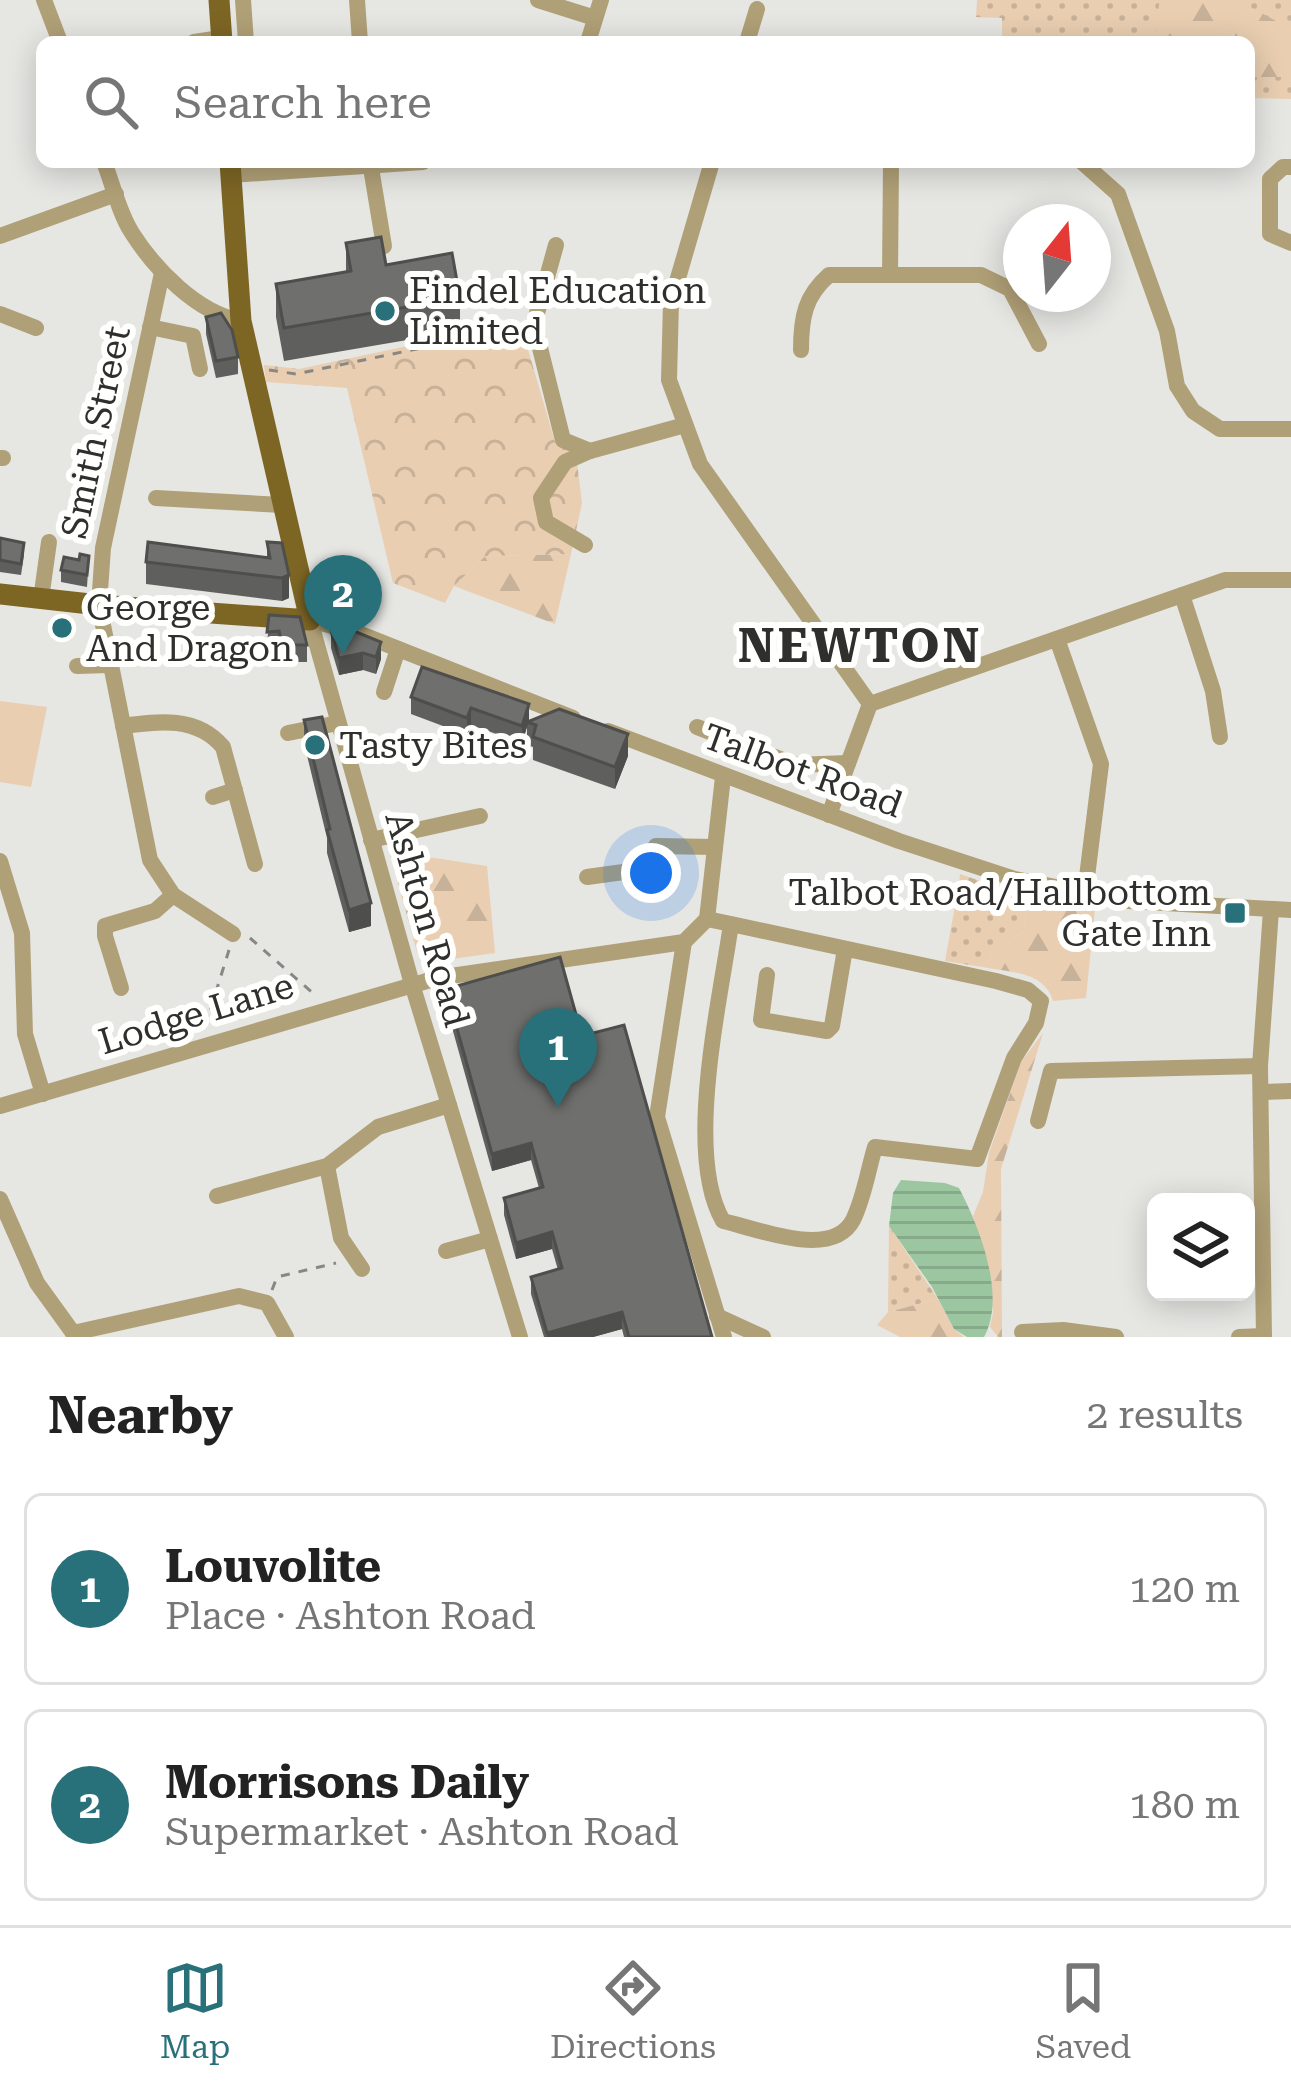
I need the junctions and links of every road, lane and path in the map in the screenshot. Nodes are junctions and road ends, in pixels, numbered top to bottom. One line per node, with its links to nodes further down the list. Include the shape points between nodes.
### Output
1 (44, 0): 10 (street)
2 (219, 0): 11 (main road)
3 (264, 0): 6 (street)
4 (357, 0): 12 (street)
5 (538, 0): 7 (street)
6 (243, 1): 9 (street)
7 (598, 9)
8 (757, 9): 13 (street)
9 (246, 34)
10 (58, 36)
11 (222, 36)
12 (360, 36)
13 (749, 36)
14 (1291, 167): 23 (street, via 1270,179 1270,234)
15 (106, 168): 21 (street)
16 (230, 168): 29 (main road, Ashton Road)
17 (372, 168): 25 (street)
18 (710, 168): 37 (street, via 670,302 669,380)
19 (891, 168): 27 (street)
20 (1089, 168): 38 (street, via 1118,194 1167,331 1177,386 1193,411 1220,429)
21 (116, 194): 22 (street); 26 (street, via 129,230)
22 (0, 236)
23 (1291, 244)
24 (556, 245): 30 (street)
25 (384, 246)
26 (162, 273): 29 (street); 31 (street, Smith Street)
27 (890, 275): 33 (street, via 981,275 1010,289); 34 (street, via 829,274 809,292)
28 (0, 314): 32 (street)
29 (241, 321): 36 (main road, Ashton Road)
30 (534, 324): 36 (path, via 296,374); 39 (street, via 563,440)
31 (150, 327): 35 (street, via 193,336); 48 (street, Smith Street, via 103,548)
32 (37, 328)
33 (1039, 344)
34 (802, 350)
35 (200, 369)
36 (250, 373): 41 (main road, Ashton Road)
37 (685, 425): 39 (street); 55 (street, via 700,464)
38 (1291, 429)
39 (590, 451): 43 (street, via 565,462 542,498 545,522)
40 (156, 498): 41 (street)
41 (282, 505): 49 (main road, Ashton Road)
42 (49, 542): 47 (street)
43 (586, 545)
44 (1291, 580): 46 (street, via 1225,580)
45 (0, 594): 47 (main road)
46 (1181, 596): 50 (street); 60 (street)
47 (41, 598): 48 (main road)
48 (99, 605): 49 (main road); 52 (street, Smith Street)
49 (310, 620): 51 (street, Talbot Road); 56 (street, Ashton Road)
50 (1057, 639): 55 (street); 73 (street, via 1101,764)
51 (398, 649): 54 (street); 62 (street, Talbot Road)
52 (110, 665): 53 (street); 57 (street, Smith Street)
53 (77, 666)
54 (384, 692)
55 (870, 704): 61 (street)
56 (338, 723): 59 (street); 67 (street, Ashton Road)
57 (123, 726): 63 (street, via 161,721 211,733); 72 (street, Smith Street, via 150,860)
58 (697, 727): 61 (street, via 796,765)
59 (288, 733)
60 (1220, 736)
61 (848, 764): 65 (street)
62 (724, 777): 65 (street, Talbot Road); 68 (street)
63 (235, 790): 64 (street); 70 (street)
64 (214, 796)
65 (829, 815): 73 (street, Talbot Road, via 1015,879)
66 (480, 816): 67 (street)
67 (371, 841): 84 (street, Ashton Road)
68 (715, 847): 71 (street, via 656,846 638,870); 76 (street)
69 (0, 861): 78 (street)
70 (255, 864)
71 (587, 877)
72 (168, 889): 79 (street); 85 (street, via 154,911 105,926)
73 (1085, 893): 74 (street, Talbot Road)
74 (1271, 910): 75 (street, Talbot Road); 88 (street)
75 (1291, 910)
76 (706, 920): 77 (street); 81 (street)
77 (731, 925): 82 (street); 82 (street, via 704,1110 710,1199 722,1221 819,1242 838,1238 852,1221 875,1148 976,1160 1041,1000 996,981)
78 (22, 933): 80 (street); 91 (street, via 25,1034)
79 (233, 934): 86 (path, via 250,938); 87 (path)
80 (0, 941)
81 (684, 942): 84 (street, Lodge Lane); 103 (street, via 657,1118)
82 (845, 949): 83 (street, via 827,1031 760,1020)
83 (766, 975)
84 (412, 984): 86 (street, Lodge Lane); 92 (street, Ashton Road)
85 (121, 988)
86 (329, 1008): 87 (street, Lodge Lane)
87 (200, 1046): 91 (street, Lodge Lane)
88 (1260, 1066): 90 (street); 94 (street, via 1051,1071)
89 (1291, 1090): 90 (street)
90 (1261, 1092): 112 (street)
91 (43, 1094): 93 (street, Lodge Lane)
92 (448, 1105): 95 (street, via 378,1127); 98 (street, Ashton Road)
93 (0, 1106)
94 (1038, 1121)
95 (327, 1166): 96 (street); 101 (street, via 341,1238)
96 (217, 1196)
97 (0, 1199): 105 (street, via 37,1283)
98 (490, 1239): 99 (street); 107 (street, Ashton Road)
99 (446, 1251)
100 (335, 1263): 102 (path, via 278,1277)
101 (362, 1269)
102 (268, 1303): 105 (street, via 239,1296); 106 (street)
103 (717, 1316): 108 (street); 109 (street)
104 (1022, 1332): 110 (street)
105 (74, 1335)
106 (286, 1337)
107 (520, 1337)
108 (724, 1337)
109 (763, 1337)
110 (1116, 1337)
111 (1239, 1337): 112 (street)
112 (1264, 1337)

